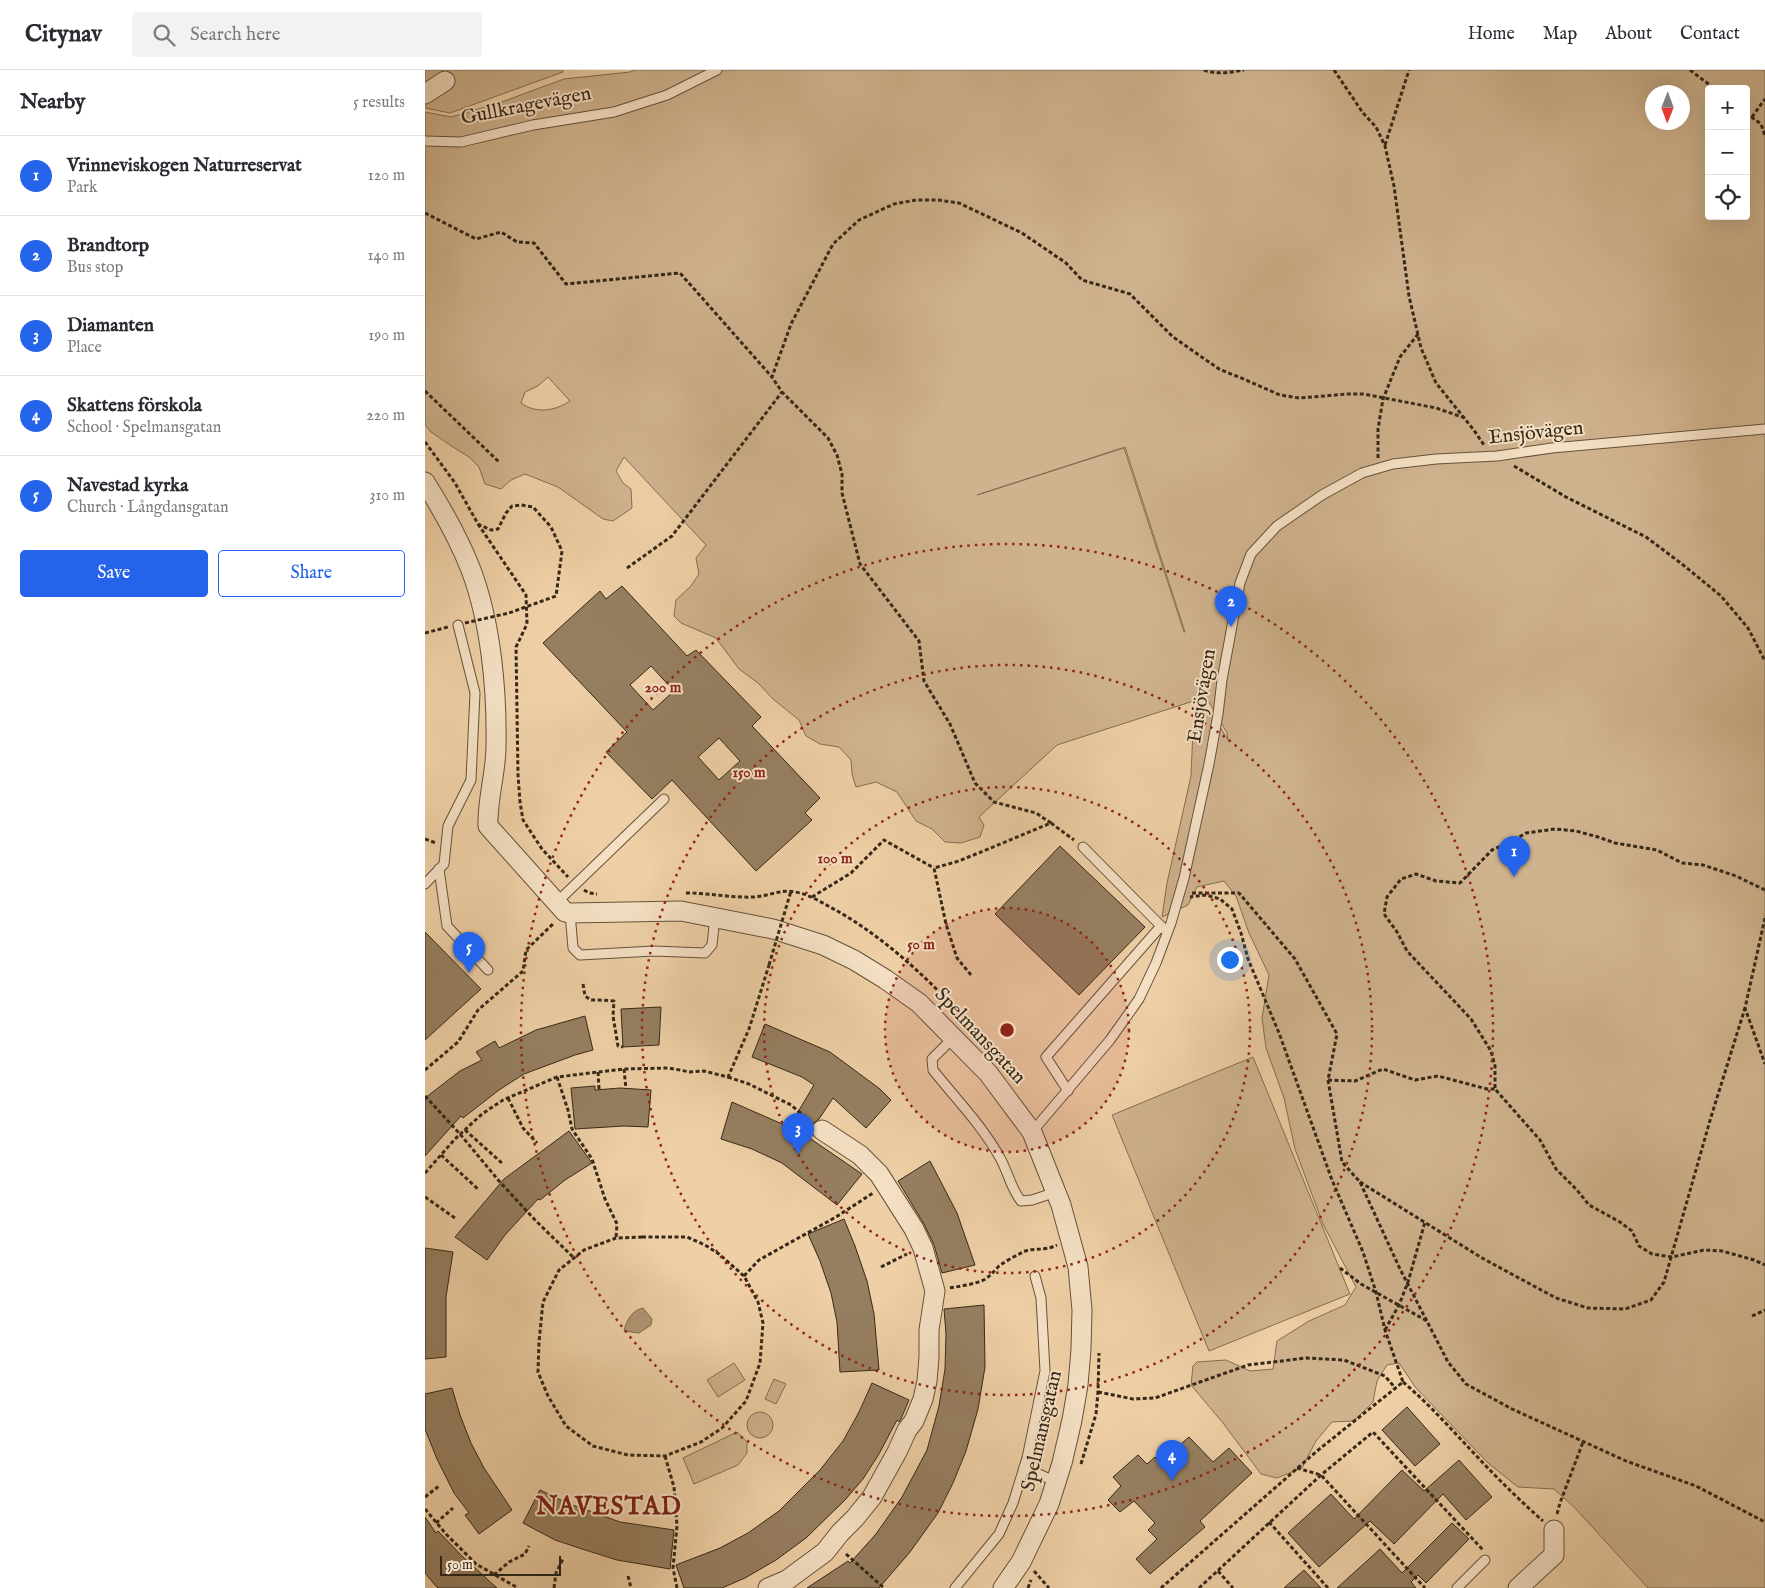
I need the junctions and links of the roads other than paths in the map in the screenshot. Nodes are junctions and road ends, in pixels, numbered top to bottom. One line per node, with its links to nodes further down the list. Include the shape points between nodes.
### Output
1 (717, 70): 4 (lane, Gullkragevägen, via 683,88 614,112 533,125 461,142)
2 (445, 81): 3 (street, Gullkragevägen)
3 (425, 94)
4 (425, 141)
5 (1765, 429): 14 (lane, Ensjövägen, via 1393,464 1363,473 1322,495 1277,526 1251,554 1240,583 1209,764 1179,896)
6 (425, 482): 12 (street, via 471,570 490,645 497,728 496,760 487,810 489,826)
7 (461, 624): 10 (lane, via 475,693 471,780 448,826 444,864)
8 (664, 799): 12 (lane, via 575,884)
9 (1083, 847): 14 (lane)
10 (439, 870): 11 (lane); 15 (lane, via 447,926)
11 (425, 884)
12 (564, 909): 13 (street, Spelmansgatan, via 681,911); 13 (lane, via 573,948 580,955 654,951 705,953 712,945)
13 (715, 917): 16 (street, Spelmansgatan, via 786,932 854,960 919,1003)
14 (1165, 929): 17 (lane, Ensjövägen, via 1139,999 1110,1040); 17 (lane, via 1046,1057)
15 (488, 970)
16 (955, 1037): 19 (street, Spelmansgatan, via 989,1073); 20 (lane, via 932,1059 933,1070 975,1120 1000,1157 1021,1201)
17 (1067, 1090): 19 (lane, Ensjövägen)
18 (822, 1130): 26 (street, via 860,1155 879,1174 923,1248 935,1291 929,1357 923,1399 914,1422 872,1497 825,1552 787,1580)
19 (1032, 1132): 20 (street, Spelmansgatan)
20 (1056, 1192): 23 (street, Spelmansgatan, via 1079,1267 1081,1310 1078,1385 1063,1463)
21 (1035, 1276): 22 (lane, via 1041,1298 1045,1371)
22 (1024, 1467): 23 (lane); 27 (lane, via 999,1534)
23 (1056, 1482): 28 (street, Spelmansgatan, via 1039,1528)
24 (1554, 1530): 30 (street, via 1554,1555)
25 (1485, 1560): 29 (lane)
26 (768, 1588)
27 (955, 1588)
28 (1003, 1588)
29 (1457, 1588)
30 (1518, 1588)

